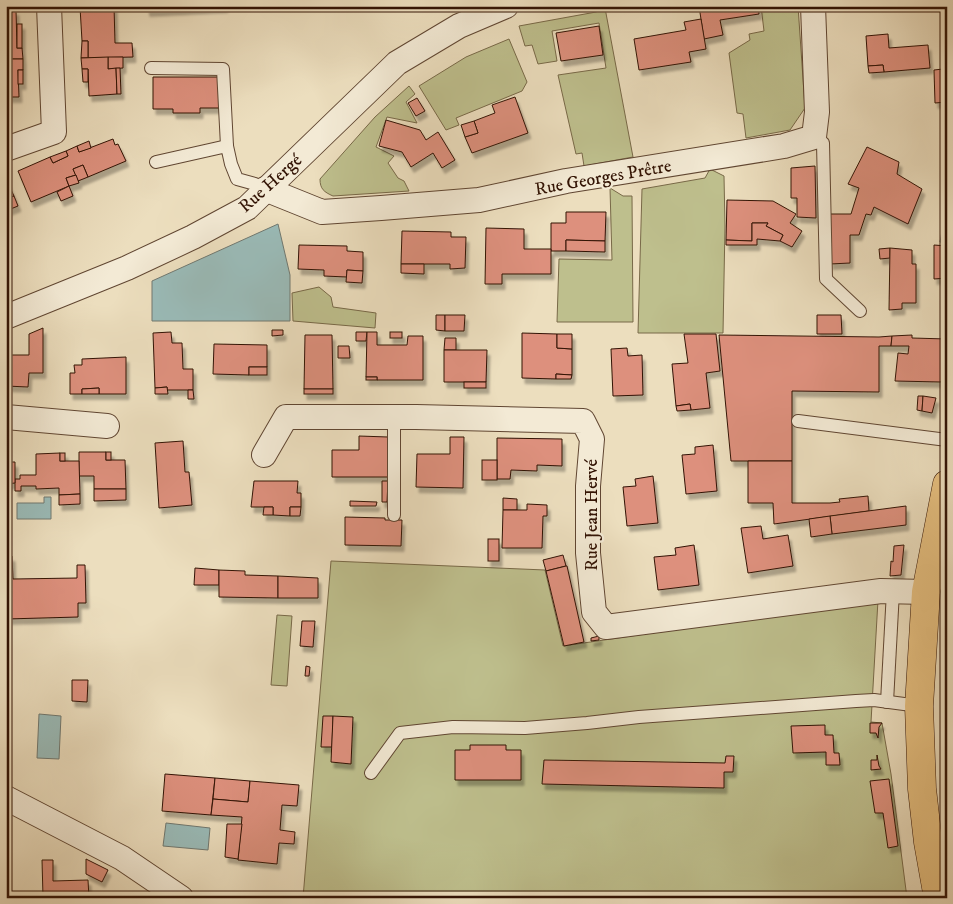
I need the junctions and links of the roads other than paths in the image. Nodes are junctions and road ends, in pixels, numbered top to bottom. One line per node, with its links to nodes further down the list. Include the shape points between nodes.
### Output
1 (49, 6): 7 (street, via 54,132)
2 (506, 6): 9 (street, Rue Hergé, via 459,26 397,64)
3 (813, 6): 5 (street, via 818,112)
4 (151, 68): 6 (lane, via 223,69)
5 (814, 137): 9 (street, Rue Georges Prêtre, via 784,146 566,181 480,200 322,212); 10 (lane, via 823,143 826,279)
6 (227, 146): 8 (lane); 9 (lane, via 237,179)
7 (6, 149)
8 (156, 162)
9 (265, 190): 11 (street, Rue Hergé, via 247,208 193,237 127,268)
10 (860, 312)
11 (6, 317)
12 (6, 417): 15 (street)
13 (394, 417): 17 (street, Rue Jean Hervé, via 286,416); 19 (lane); 20 (street, Rue Jean Hervé, via 583,421 592,439 588,553 594,612 606,627)
14 (798, 421): 16 (lane)
15 (107, 426)
16 (947, 440)
17 (264, 455)
18 (947, 484): 21 (main road)
19 (394, 515)
20 (892, 591): 21 (street, Rue Jean Hervé); 22 (lane)
21 (926, 592): 23 (main road)
22 (887, 702): 23 (lane); 24 (lane, via 856,701 525,728 453,727 400,733)
23 (919, 706): 26 (main road, via 922,789)
24 (371, 773)
25 (6, 798): 27 (street, via 122,858)
26 (937, 840): 28 (main road)
27 (181, 898)
28 (938, 898)

